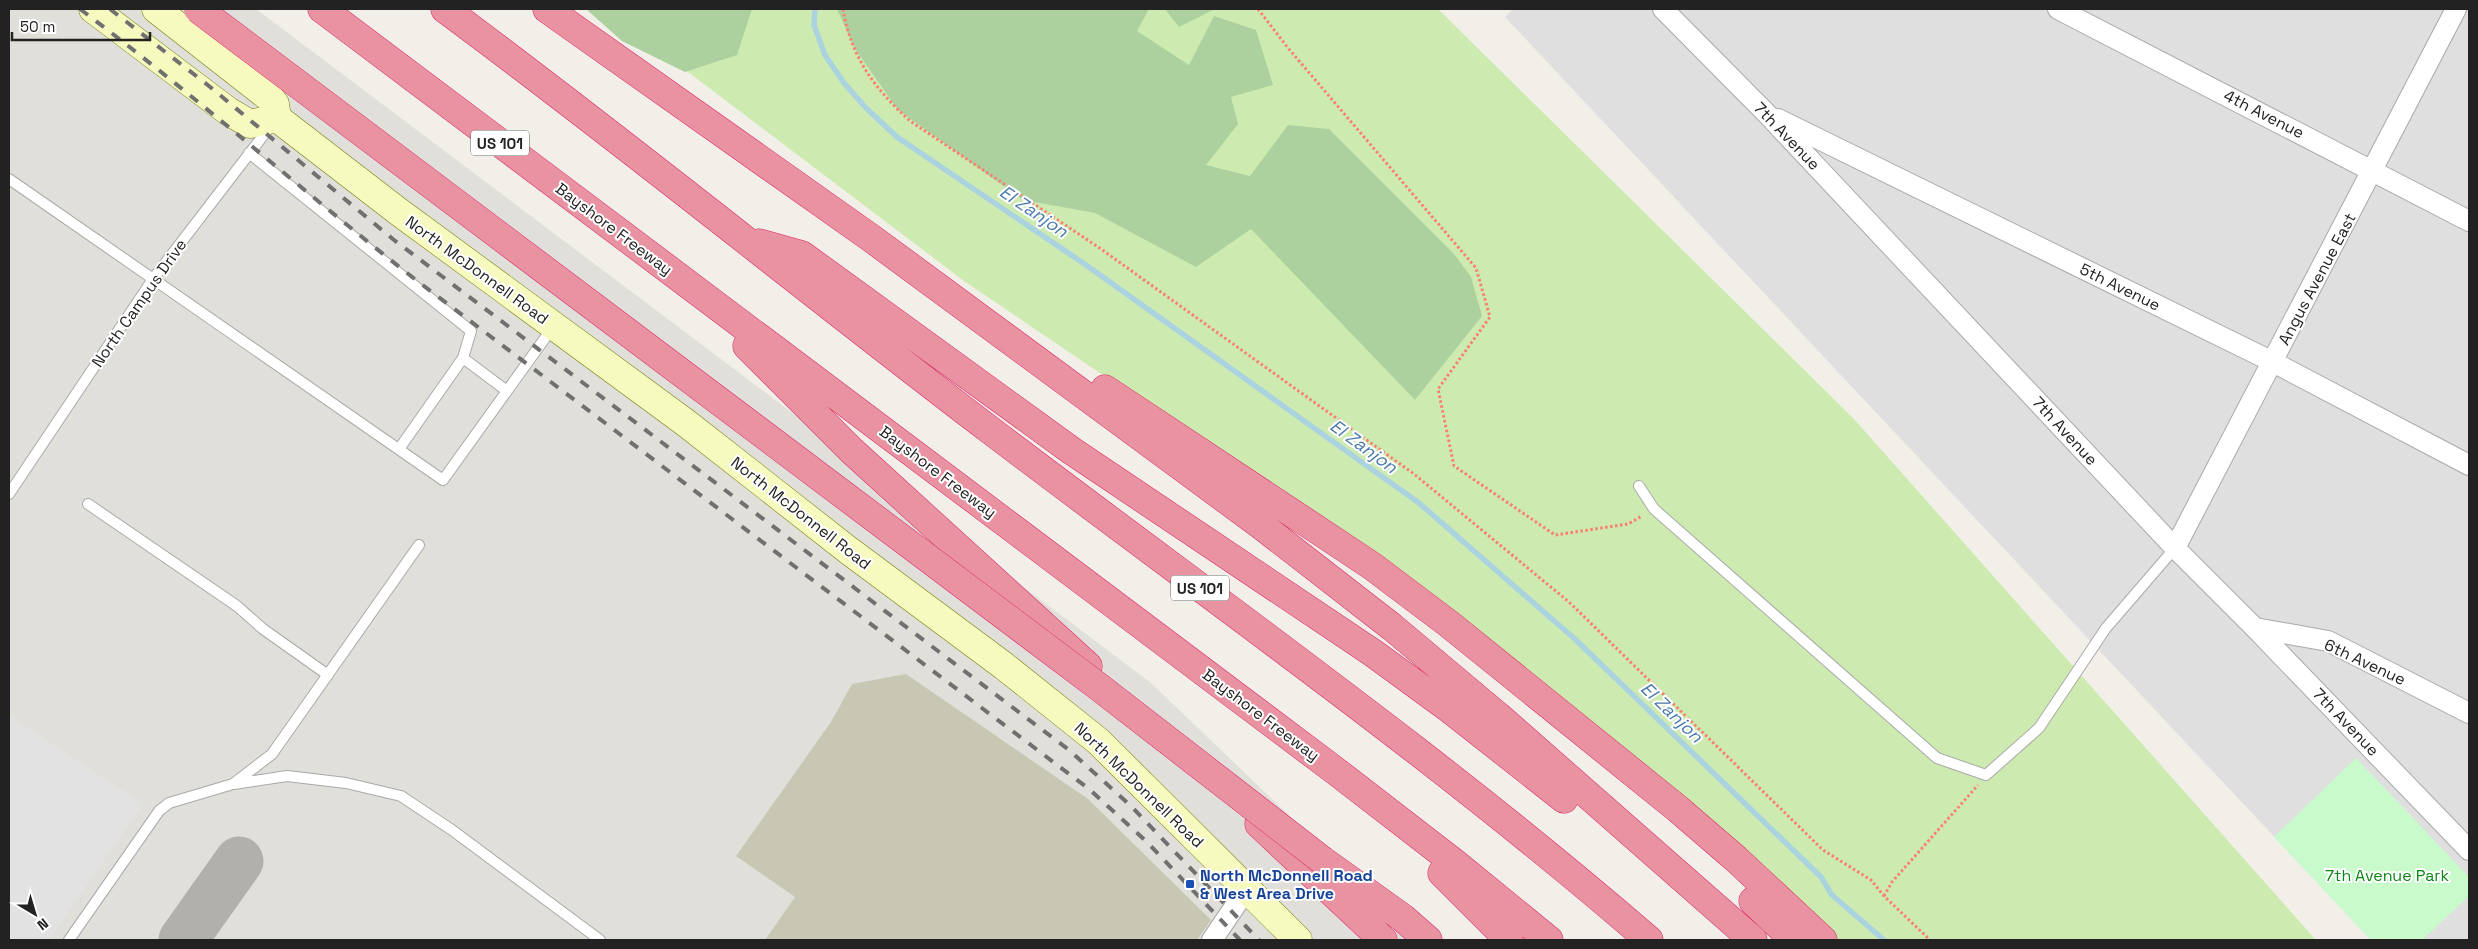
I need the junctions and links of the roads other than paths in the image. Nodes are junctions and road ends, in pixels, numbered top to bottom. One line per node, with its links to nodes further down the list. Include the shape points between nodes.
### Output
1 (92, 9): 11 (street, via 250,124)
2 (156, 9): 11 (street, North McDonnell Road, via 271,99)
3 (198, 9): 38 (highway, bridge, via 1100,687)
4 (322, 9): 18 (highway, Bayshore Freeway / US 101)
5 (445, 9): 17 (highway, US 101)
6 (547, 9): 16 (highway)
7 (1662, 9): 10 (street, 7th Avenue)
8 (2058, 9): 13 (street, 4th Avenue)
9 (2456, 9): 13 (street, Angus Avenue East)
10 (1767, 114): 22 (street, 5th Avenue); 30 (street, 7th Avenue)
11 (277, 118): 12 (lane, North Campus Drive); 20 (street, North McDonnell Road)
12 (249, 154): 19 (lane, North Campus Drive); 21 (lane, via 471,331)
13 (2374, 170): 15 (street, 4th Avenue); 22 (street, Angus Avenue East)
14 (9, 179): 19 (lane)
15 (2469, 221)
16 (871, 238): 31 (highway, via 1275,501 1372,566); 51 (highway, via 1262,526 1392,627)
17 (748, 240): 49 (highway, US 101, via 987,428 1480,800); 50 (highway, via 802,255 1072,451 1373,653 1545,783)
18 (679, 278): 36 (highway, Bayshore Freeway / US 101); 44 (highway, via 851,450)
19 (153, 279): 24 (lane); 27 (lane, North Campus Drive)
20 (554, 326): 23 (lane); 39 (street, North McDonnell Road, via 686,423 1098,741)
21 (462, 358): 23 (lane); 24 (lane)
22 (2273, 362): 25 (street, 5th Avenue); 30 (street, Angus Avenue East)
23 (507, 391): 24 (lane, via 443,480)
24 (399, 449)
25 (2469, 465)
26 (1639, 486): 30 (lane, via 1654,509 1937,758 1986,775 2039,728 2106,628)
27 (9, 494)
28 (88, 504): 33 (lane, via 237,606 263,629)
29 (419, 545): 33 (lane)
30 (2175, 548): 32 (street, 7th Avenue)
31 (1449, 624): 52 (highway); 53 (highway, via 1736,859)
32 (2256, 628): 34 (street, 6th Avenue, via 2328,641); 37 (street, 7th Avenue)
33 (328, 675): 35 (lane, via 272,754)
34 (2469, 713)
35 (233, 784): 40 (lane, via 169,803 159,810); 41 (lane, via 287,776 346,782 401,796)
36 (1362, 792): 47 (highway); 48 (highway, Bayshore Freeway / US 101)
37 (2469, 850)
38 (1322, 860): 45 (highway); 46 (highway)
39 (1246, 890): 42 (street); 43 (street, North McDonnell Road)
40 (69, 940)
41 (600, 940)
42 (1212, 940)
43 (1298, 940)
44 (1384, 940)
45 (1411, 940)
46 (1428, 940)
47 (1509, 940)
48 (1549, 940)
49 (1649, 940)
50 (1725, 940)
51 (1753, 940)
52 (1794, 940)
53 (1823, 940)

